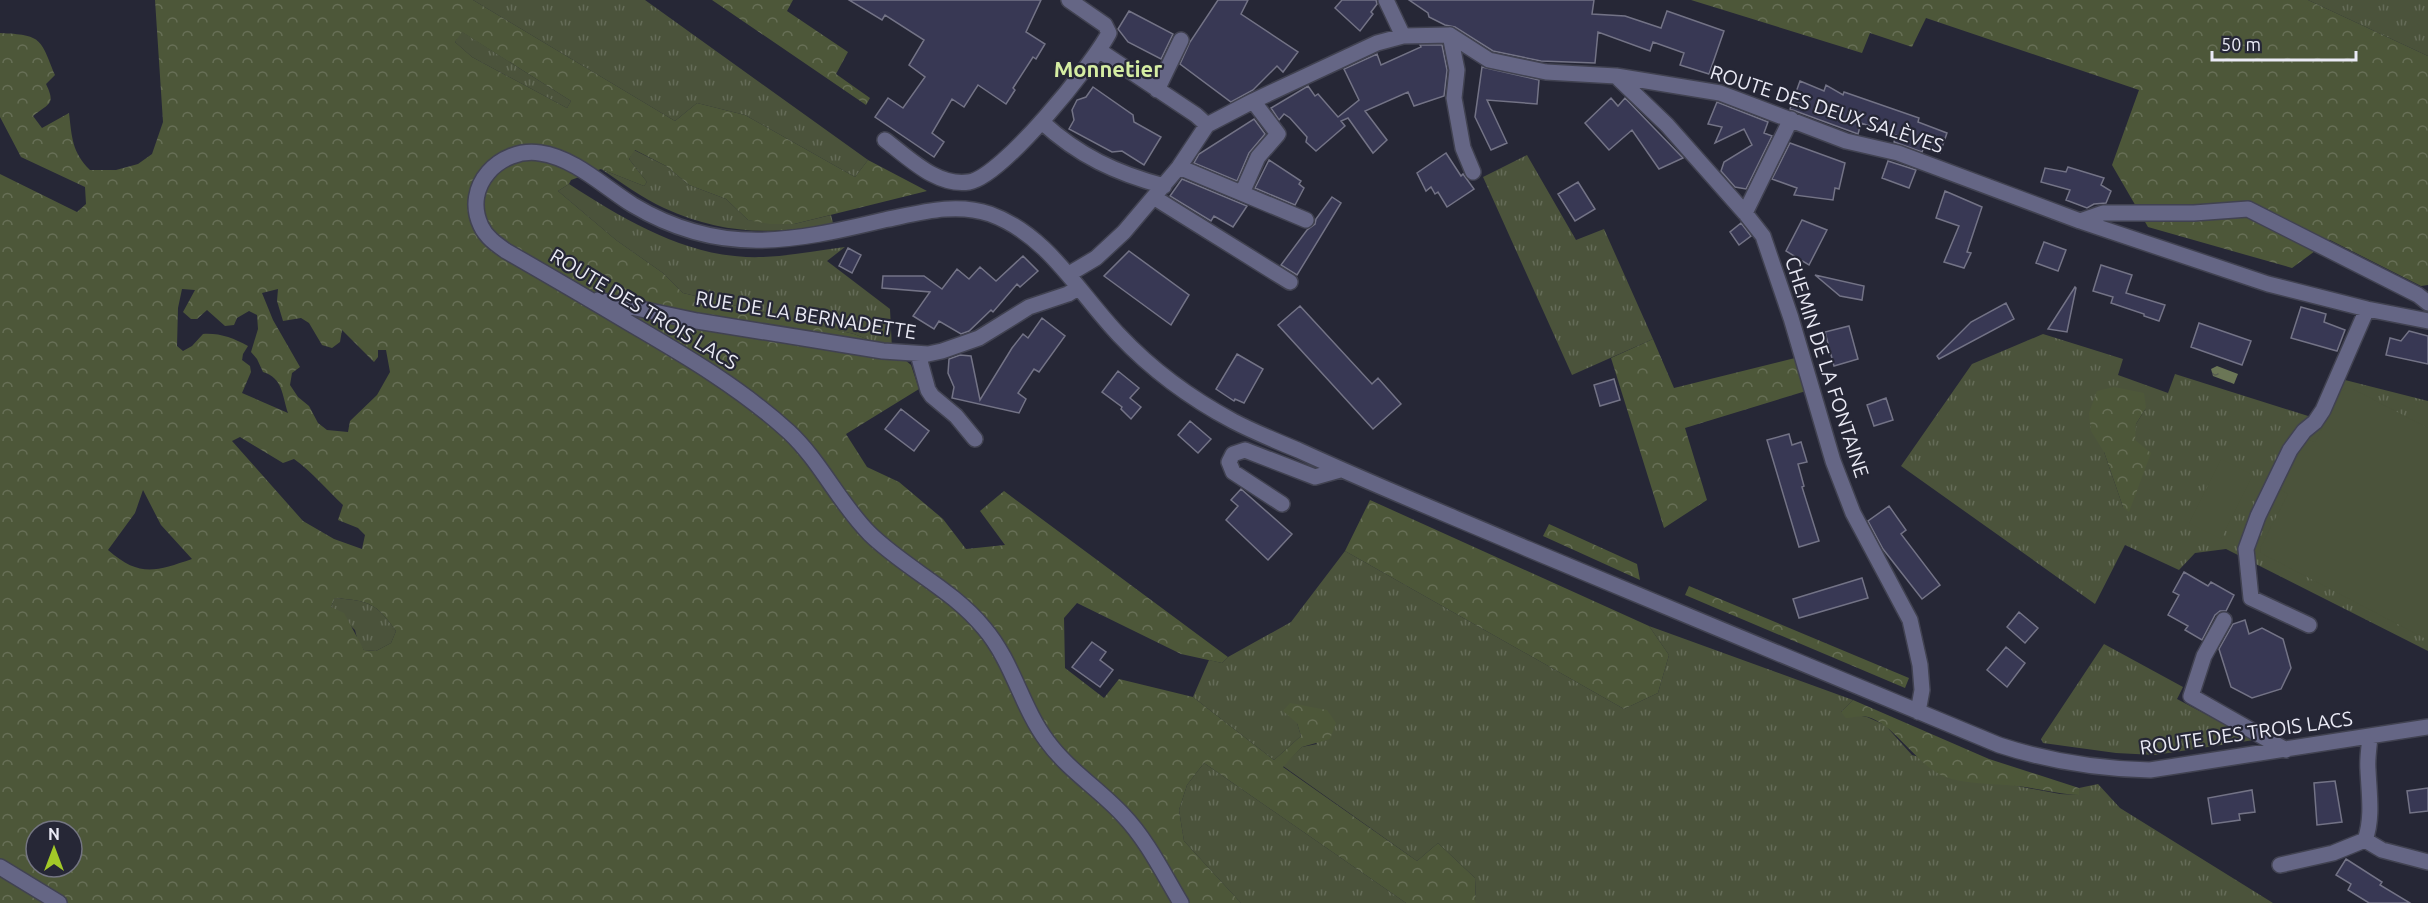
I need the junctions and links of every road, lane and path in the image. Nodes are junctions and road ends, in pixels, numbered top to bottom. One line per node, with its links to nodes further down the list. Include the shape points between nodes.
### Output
1 (1069, 0): 6 (street, via 1105,25 1109,33)
2 (1386, 0): 4 (street)
3 (1450, 35): 4 (street); 7 (street, ROUTE DES DEUX SALÈVES, via 1489,60 1546,72); 15 (street, via 1457,70 1454,98 1463,148)
4 (1403, 36): 9 (street, via 1377,43)
5 (1181, 40): 8 (street)
6 (1100, 51): 8 (street); 11 (street)
7 (1616, 76): 10 (street, ROUTE DES DEUX SALÈVES, via 1720,93); 18 (street, CHEMIN DE LA FONTAINE, via 1667,125)
8 (1157, 90): 12 (street)
9 (1253, 100): 12 (street); 17 (street, via 1278,134 1258,157)
10 (1791, 119): 18 (street); 20 (street, ROUTE DES DEUX SALÈVES, via 1846,141 1898,153)
11 (1042, 122): 13 (street, via 1008,156 981,178 969,182 943,180); 16 (street, via 1103,166)
12 (1207, 125): 14 (street)
13 (885, 140)
14 (1179, 166): 16 (street); 17 (street)
15 (1473, 172)
16 (1160, 192): 21 (street, via 1096,258); 22 (street)
17 (1242, 193): 19 (street)
18 (1745, 213): 34 (street, CHEMIN DE LA FONTAINE, via 1763,236 1853,513 1910,620 1920,665 1922,690)
19 (1306, 220)
20 (2080, 221): 25 (street, via 2103,213 2248,209); 26 (street, ROUTE DES DEUX SALÈVES, via 2268,284)
21 (1069, 274): 23 (street, ROUTE DES TROIS LACS); 24 (street, ROUTE DES TROIS LACS, via 1050,253 992,214 949,208 800,239 728,239 660,219 553,155 522,152 502,159 488,172 479,190 477,210 482,228 506,251)
22 (1290, 282)
23 (1078, 288): 28 (street, RUE DE LA BERNADETTE, via 1029,307 979,338 942,351); 30 (street, ROUTE DES TROIS LACS, via 1134,351 1168,380 1234,421)
24 (586, 297): 28 (street, RUE DE LA BERNADETTE, via 697,321); 43 (street, ROUTE DES TROIS LACS, via 683,354 768,414 807,452 868,532 964,606 1004,656 1034,723 1048,743 1133,826)
25 (2428, 303)
26 (2367, 309): 27 (street, ROUTE DES DEUX SALÈVES); 33 (street, via 2323,410 2290,450 2246,549 2251,598)
27 (2428, 321)
28 (918, 354): 29 (street, via 928,390)
29 (975, 440)
30 (1340, 470): 31 (street, via 1315,477 1245,450 1233,454 1229,462 1233,472); 34 (street, ROUTE DES TROIS LACS)
31 (1282, 504)
32 (2224, 620): 37 (street, via 2204,656 2191,696)
33 (2309, 625)
34 (1918, 712): 37 (street, ROUTE DES TROIS LACS, via 2040,759 2119,770 2174,768)
35 (2428, 727): 36 (street, ROUTE DES TROIS LACS)
36 (2370, 737): 37 (street, ROUTE DES TROIS LACS); 38 (street, via 2370,803)
37 (2286, 750)
38 (2365, 840): 39 (street, via 2393,854); 40 (street, via 2333,853)
39 (2428, 862)
40 (2280, 864)
41 (0, 867): 42 (street)
42 (59, 903)
43 (1181, 903)

